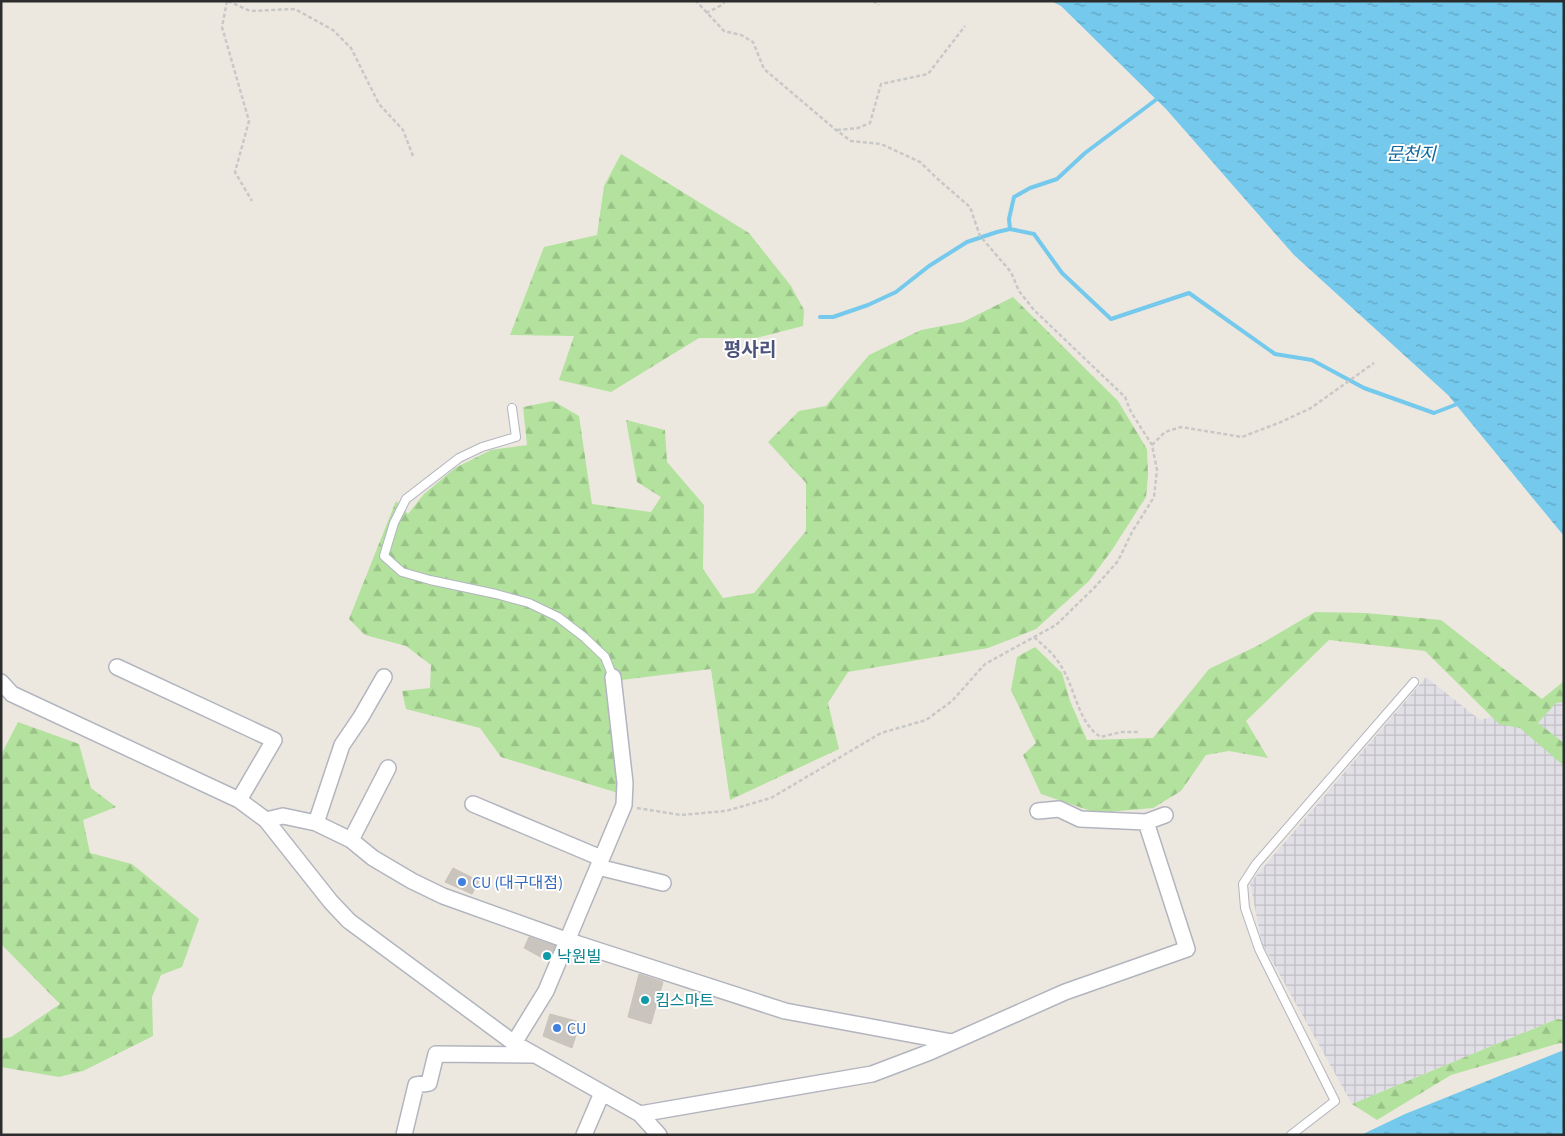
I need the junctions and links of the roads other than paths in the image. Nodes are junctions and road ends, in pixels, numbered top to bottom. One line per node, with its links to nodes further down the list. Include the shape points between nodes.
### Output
1 (512, 408): 4 (lane, via 516,437 459,458 406,500 394,523 384,556 402,572 529,603 558,617 605,657)
2 (117, 667): 8 (street, via 274,740)
3 (384, 676): 14 (street, via 342,745)
4 (613, 677): 16 (street, via 625,783 624,805)
5 (1, 682): 8 (street, via 12,694)
6 (1414, 682): 28 (lane, via 1242,884 1245,908 1259,949 1335,1101)
7 (388, 768): 15 (street)
8 (239, 800): 12 (street)
9 (473, 804): 16 (street)
10 (1038, 811): 13 (street, via 1059,809 1080,819)
11 (1165, 815): 13 (street)
12 (266, 820): 14 (street, via 284,816); 20 (street, via 349,921)
13 (1146, 822): 19 (street, via 1186,948 1065,992)
14 (316, 824): 15 (street)
15 (351, 840): 18 (street, via 373,858 442,896)
16 (599, 863): 17 (street); 18 (street)
17 (663, 883)
18 (566, 940): 19 (street, via 785,1011); 20 (street, via 546,991)
19 (952, 1042): 23 (street, via 872,1074)
20 (514, 1043): 21 (street)
21 (536, 1055): 22 (street); 24 (street, via 436,1054 429,1084 416,1085)
22 (604, 1094): 23 (street); 25 (street); 26 (street)
23 (642, 1123): 27 (street)
24 (404, 1135)
25 (584, 1135)
26 (590, 1135)
27 (658, 1135)
28 (1291, 1135)

